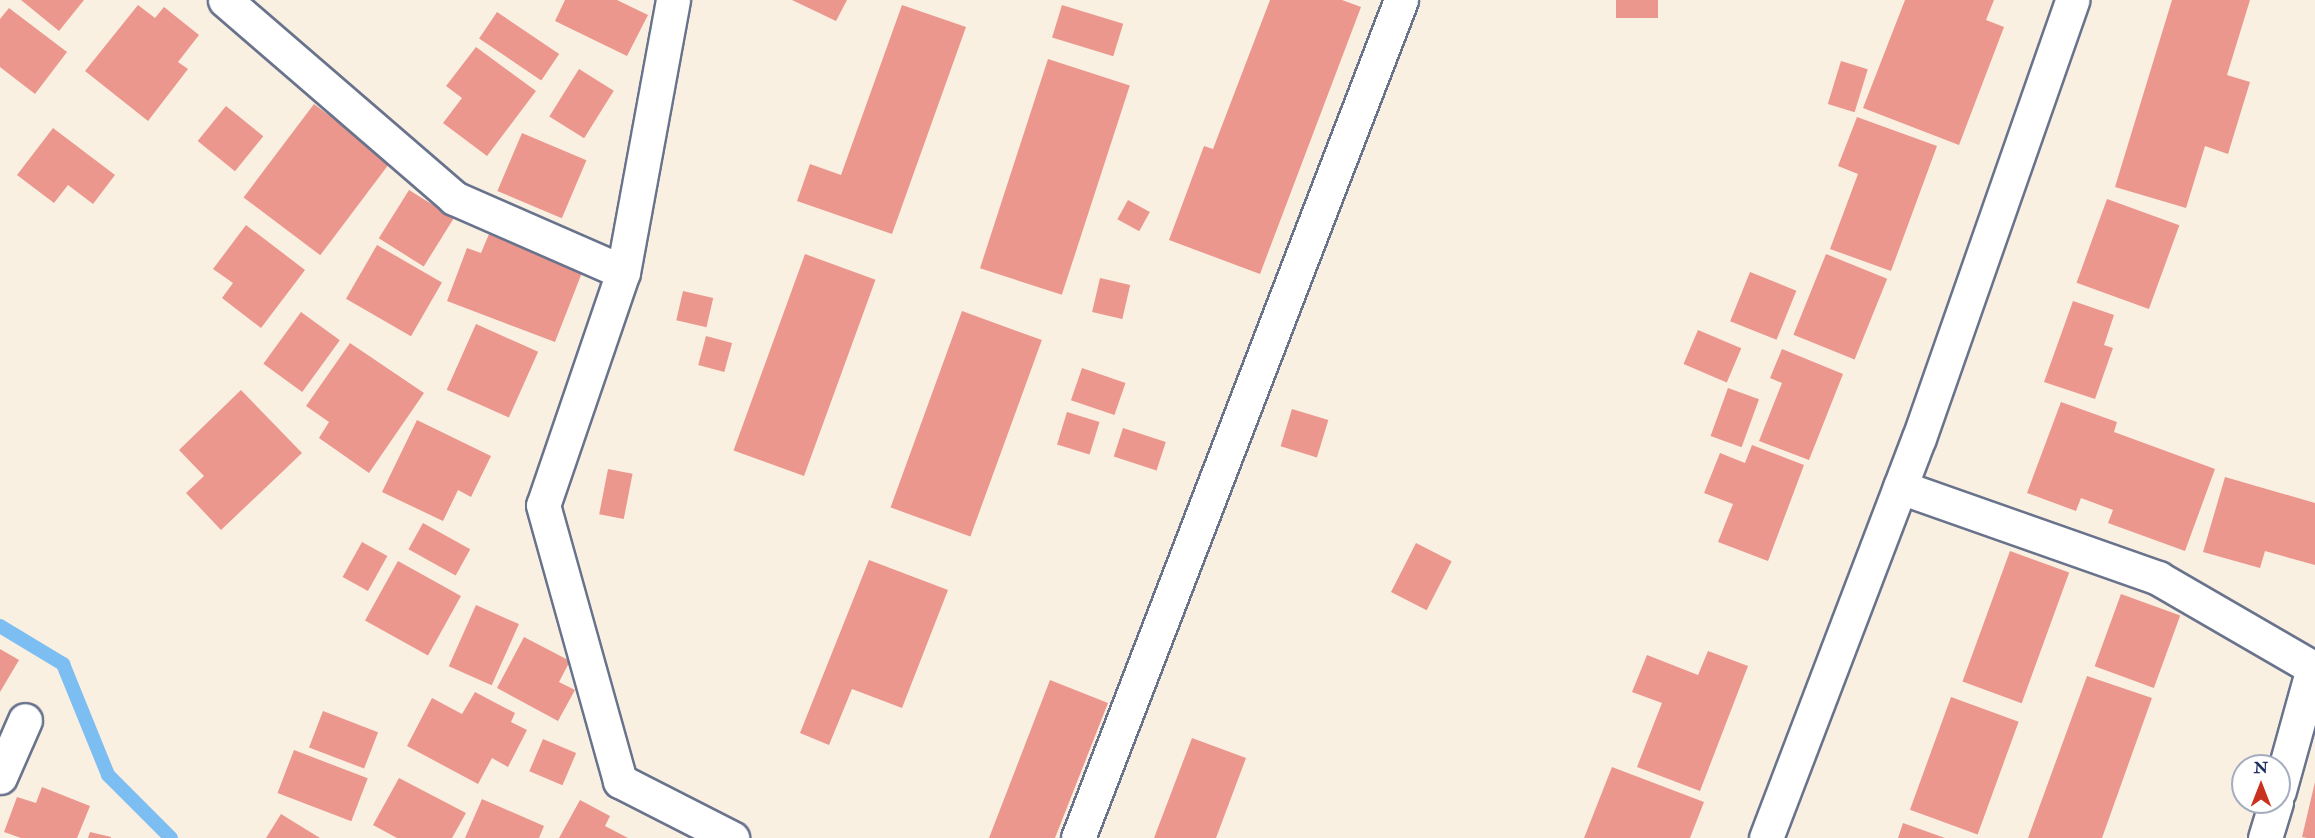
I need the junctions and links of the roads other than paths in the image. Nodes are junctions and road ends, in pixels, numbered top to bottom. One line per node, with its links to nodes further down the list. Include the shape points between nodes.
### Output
1 (225, 0): 5 (street, via 454,198)
2 (673, 0): 5 (street)
3 (1401, 0): 12 (street)
4 (2072, 0): 6 (street)
5 (623, 272): 11 (street, via 543,505 620,781)
6 (1900, 487): 8 (street, via 2158,578 2313,668); 13 (street)
7 (25, 720): 9 (street)
8 (2289, 754)
9 (0, 777)
10 (2272, 814): 14 (street)
11 (732, 838)
12 (1078, 838)
13 (1766, 838)
14 (2265, 838)

